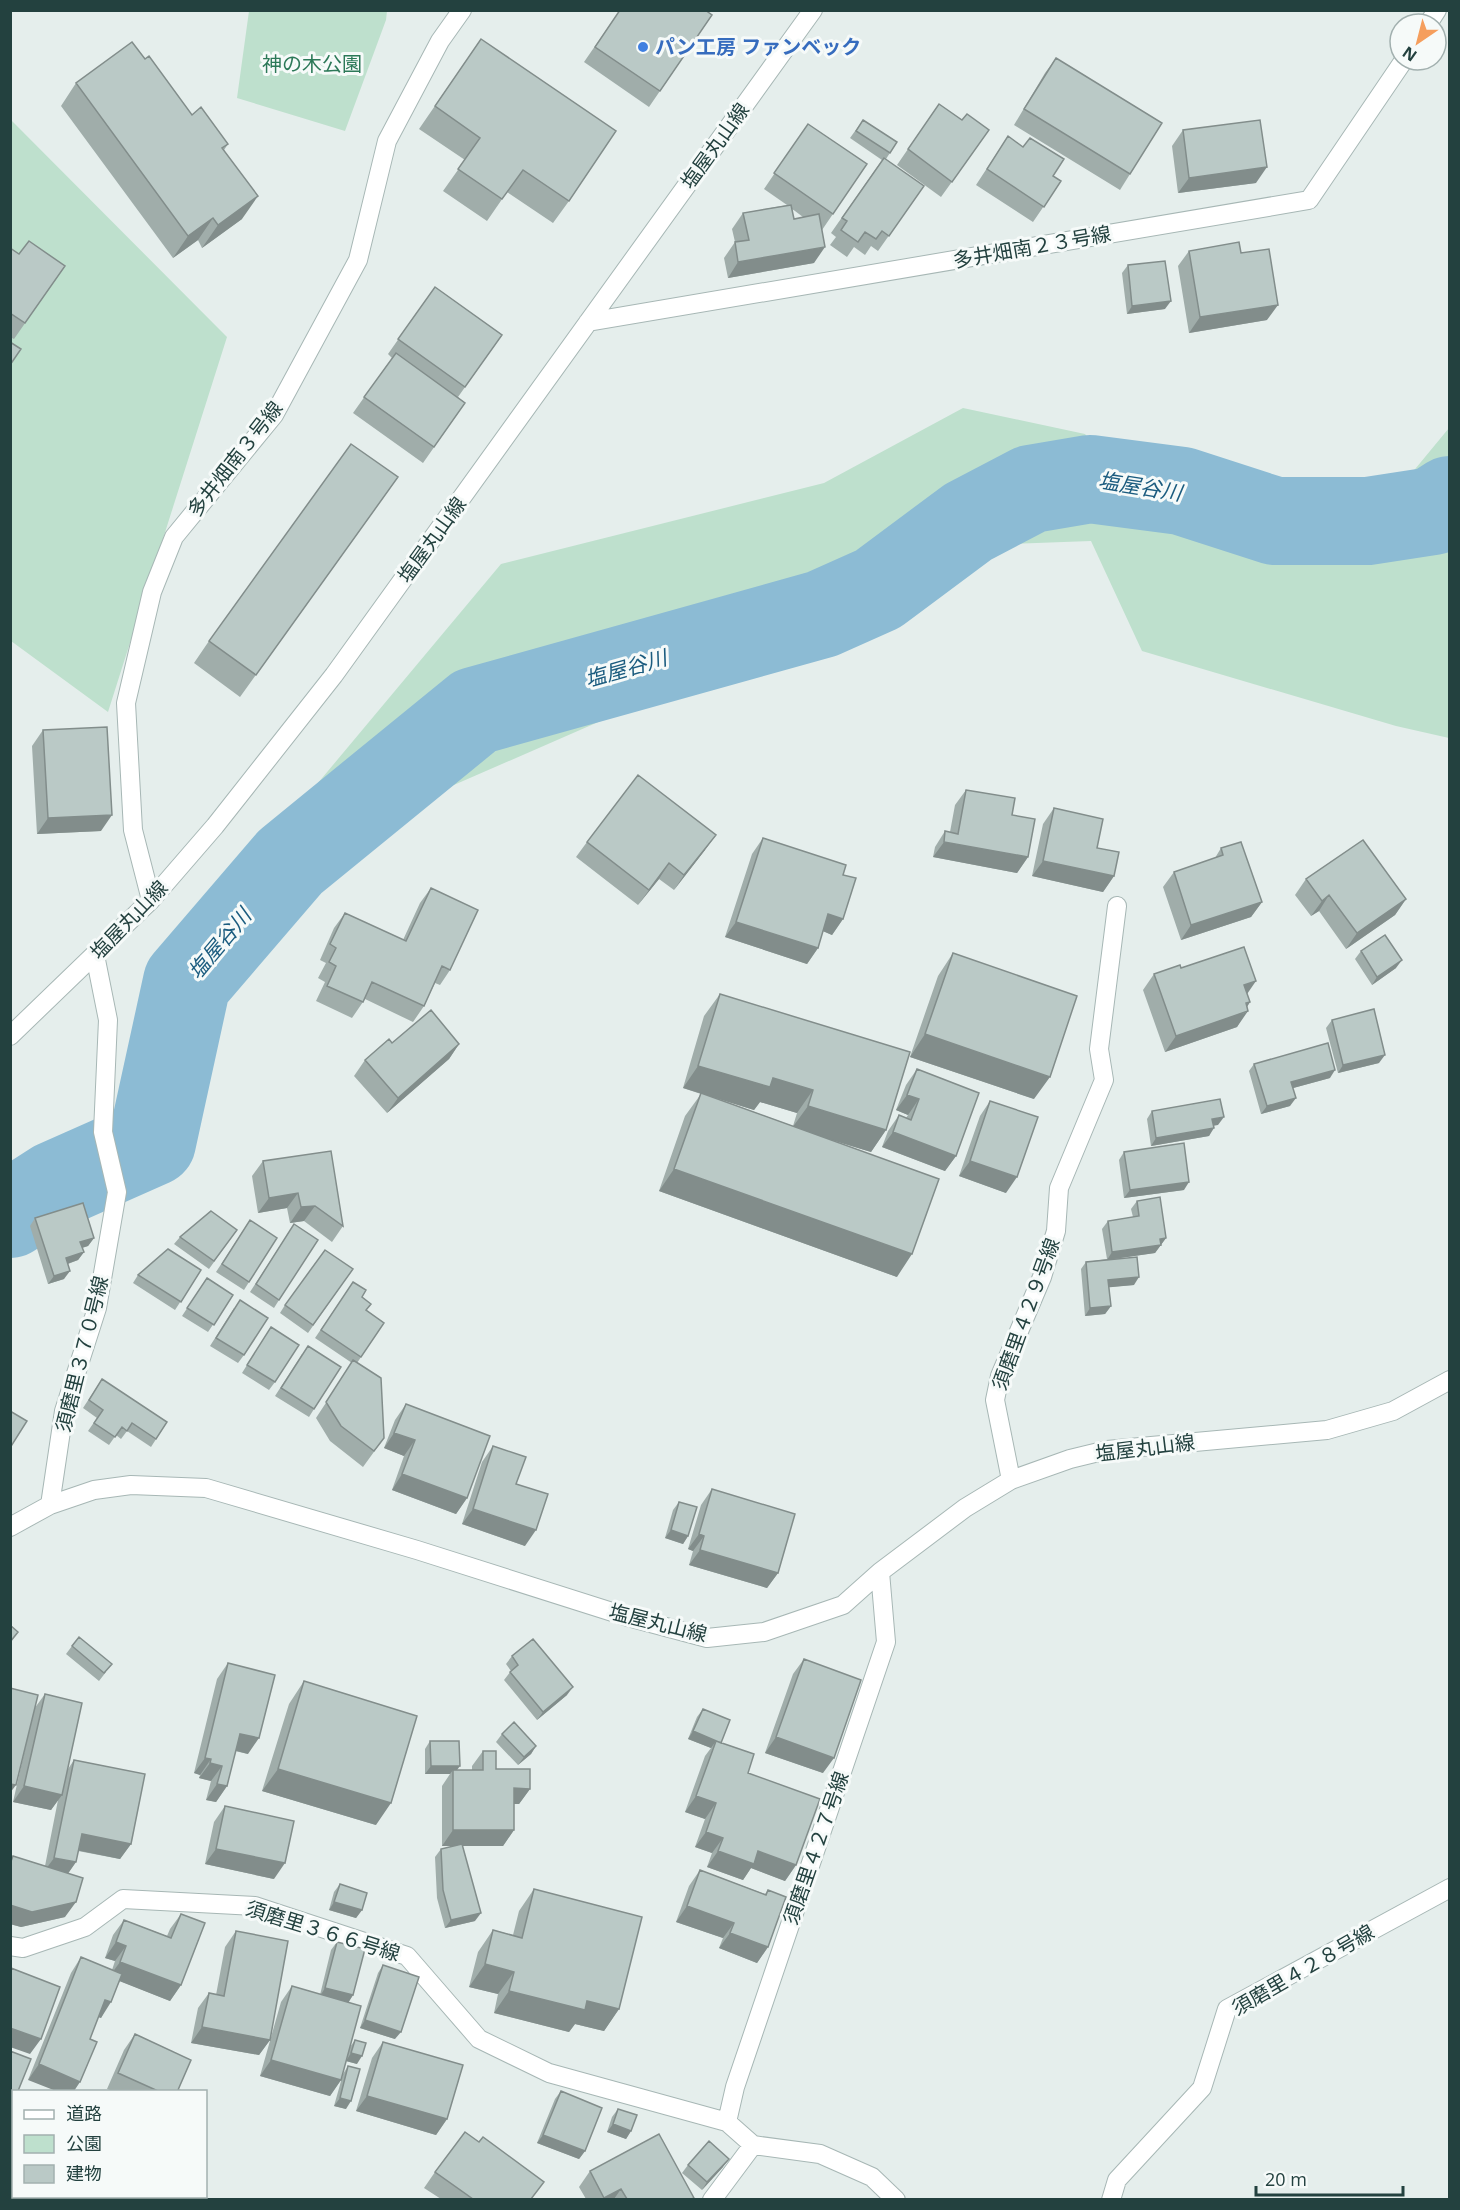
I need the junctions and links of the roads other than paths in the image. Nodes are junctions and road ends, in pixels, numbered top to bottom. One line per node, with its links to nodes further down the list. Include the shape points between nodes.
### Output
1 (462, 10): 5 (street, 多井畑南３号線, via 440,41 387,141 358,260 274,415 174,537 153,592 126,703 133,830)
2 (813, 10): 4 (street, 塩屋丸山線)
3 (1396, 72): 4 (street, 多井畑南２３号線, via 1309,201)
4 (588, 322): 5 (street, 塩屋丸山線, via 334,675)
5 (151, 900): 7 (street, 塩屋丸山線)
6 (1117, 906): 10 (street, 須磨里４２９号線, via 1099,1049 1104,1080 1059,1188 1056,1231 1042,1277 1000,1376 995,1400)
7 (95, 955): 8 (street, 塩屋丸山線); 11 (street, 須磨里３７０号線, via 108,1020 103,1132 117,1191 97,1308 64,1411)
8 (10, 1036)
9 (1449, 1380): 10 (street, 塩屋丸山線, via 1393,1411 1327,1430 1107,1450)
10 (1011, 1480): 13 (street, 塩屋丸山線, via 965,1508)
11 (50, 1505): 12 (street, 塩屋丸山線); 13 (street, 塩屋丸山線, via 94,1490 131,1485 206,1488 707,1638 764,1632 843,1605)
12 (10, 1527)
13 (880, 1572): 16 (street, 須磨里４２７号線, via 886,1642 735,2086)
14 (1449, 1888): 20 (street, 須磨里４２８号線, via 1227,2009 1202,2088 1117,2180)
15 (10, 1946): 16 (street, 須磨里３６６号線, via 23,1948 85,1927 123,1899 255,1906 407,1956 478,2039 549,2073)
16 (727, 2122): 17 (street, 須磨里３６６号線)
17 (753, 2145): 18 (street); 19 (street, via 820,2154 872,2176)
18 (712, 2199)
19 (896, 2199)
20 (1111, 2199)

